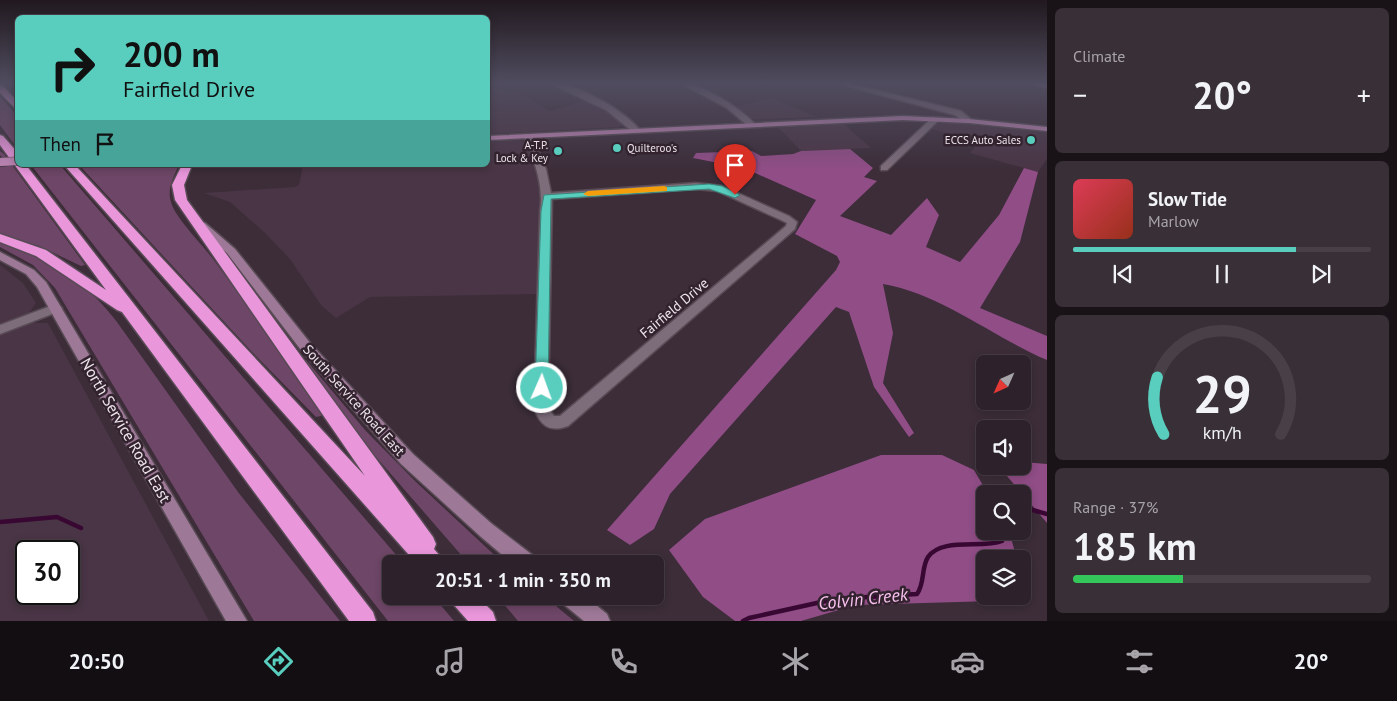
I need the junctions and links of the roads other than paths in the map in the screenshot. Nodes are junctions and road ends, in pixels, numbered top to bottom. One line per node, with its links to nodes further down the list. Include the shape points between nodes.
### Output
1 (612, 111): 8 (street, via 625,118)
2 (736, 111): 6 (street)
3 (950, 111): 5 (street)
4 (936, 119): 5 (main road); 6 (main road); 18 (street)
5 (969, 121): 7 (main road)
6 (751, 124): 8 (main road)
7 (1047, 129)
8 (636, 130): 9 (main road)
9 (528, 136): 11 (main road); 19 (street, Fairfield Drive, via 542,169)
10 (0, 138): 12 (highway)
11 (490, 138)
12 (15, 157)
13 (15, 161): 14 (main road, bridge)
14 (0, 162)
15 (21, 167): 24 (highway)
16 (71, 167): 26 (highway)
17 (188, 167): 20 (highway, via 178,185 179,193)
18 (884, 168)
19 (547, 196): 19 (street, Fairfield Drive, via 541,408 545,418 552,422 563,422 786,232 792,222 709,186)
20 (195, 220): 27 (highway); 28 (main road, South Service Road East, via 231,251 306,347 407,459)
21 (0, 238): 24 (highway, via 40,253)
22 (0, 254): 23 (main road, North Service Road East, via 30,272)
23 (56, 308): 25 (street); 31 (main road, North Service Road East)
24 (131, 314): 32 (highway)
25 (0, 330)
26 (424, 555)
27 (432, 555)
28 (517, 555)
29 (470, 605): 33 (highway)
30 (580, 605): 34 (main road)
31 (237, 621)
32 (364, 621)
33 (484, 621)
34 (600, 621)

